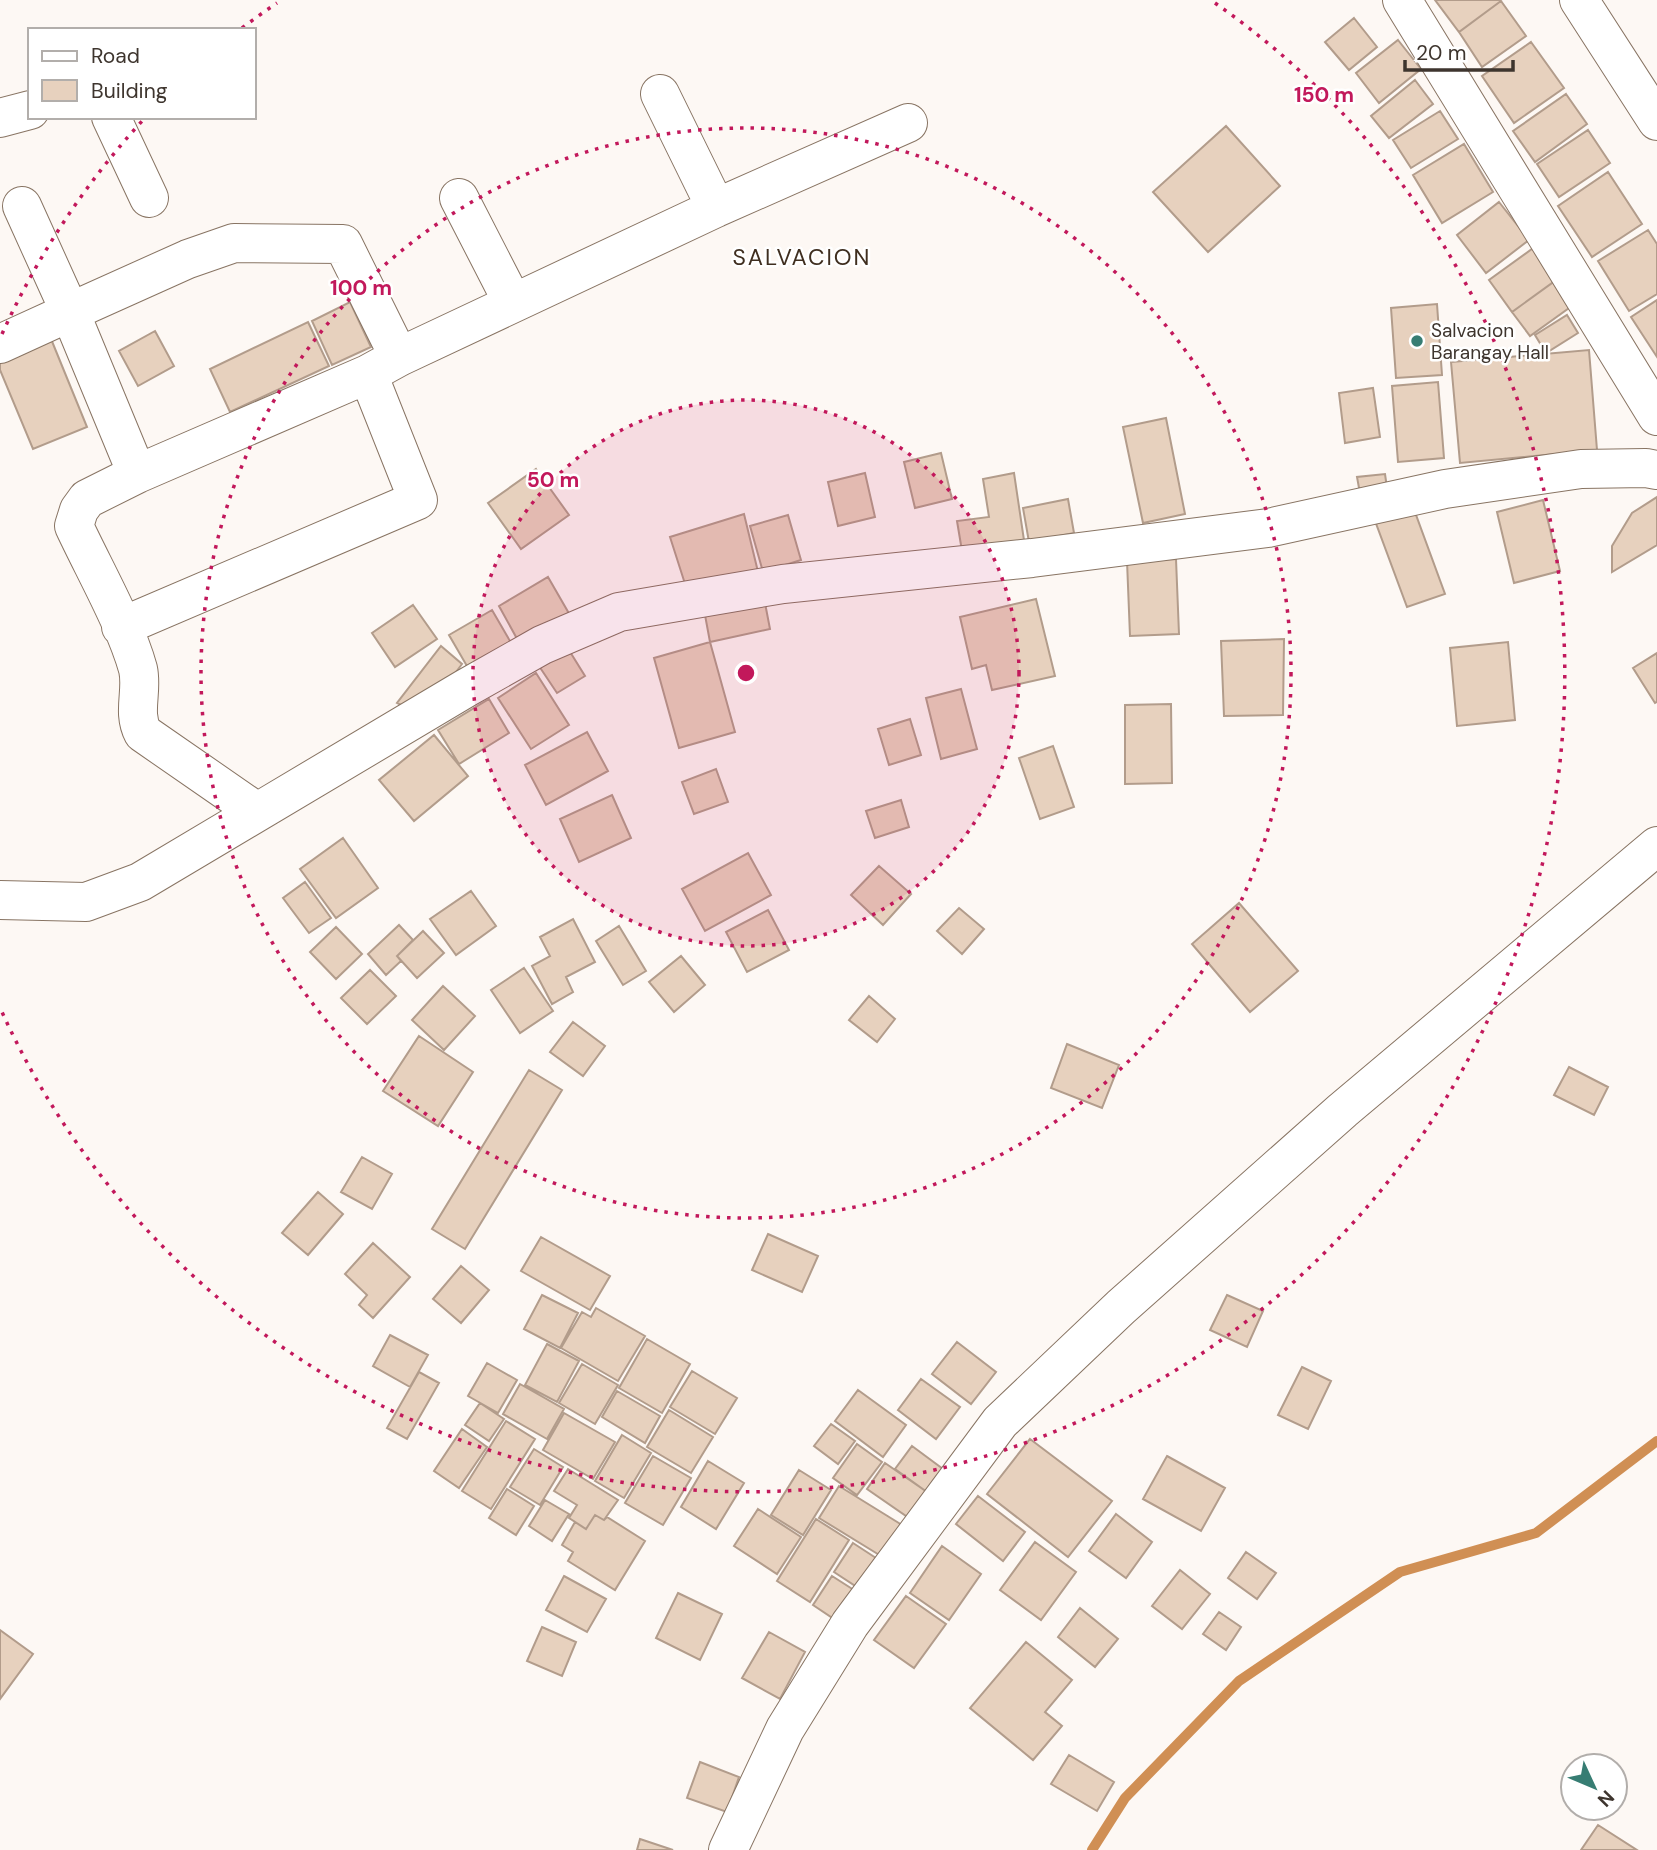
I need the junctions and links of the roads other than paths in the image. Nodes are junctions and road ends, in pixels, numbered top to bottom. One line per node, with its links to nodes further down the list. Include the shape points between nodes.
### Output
1 (1402, 0): 17 (street)
2 (1579, 0): 7 (street)
3 (660, 94): 12 (street)
4 (28, 111): 5 (street)
5 (0, 118)
6 (112, 119): 9 (street)
7 (1657, 121)
8 (908, 123): 12 (street)
9 (149, 198)
10 (460, 198): 13 (street)
11 (22, 206): 14 (street)
12 (716, 208): 13 (street)
13 (513, 303): 16 (street)
14 (69, 312): 15 (street); 16 (street, via 234,243 343,244); 19 (street)
15 (0, 344)
16 (384, 365): 19 (street); 20 (street, via 418,500)
17 (1657, 416)
18 (1657, 470): 21 (street, via 1581,468 1445,489 1268,528 783,584 619,612 542,645)
19 (137, 474): 20 (street, via 87,499 74,526)
20 (121, 627): 21 (street, via 138,671 137,721 143,733)
21 (257, 812): 23 (street, via 140,883 86,902)
22 (1657, 846): 24 (street, via 1343,1110 1121,1307 1000,1422 850,1624 785,1729)
23 (0, 900)
24 (728, 1850)

